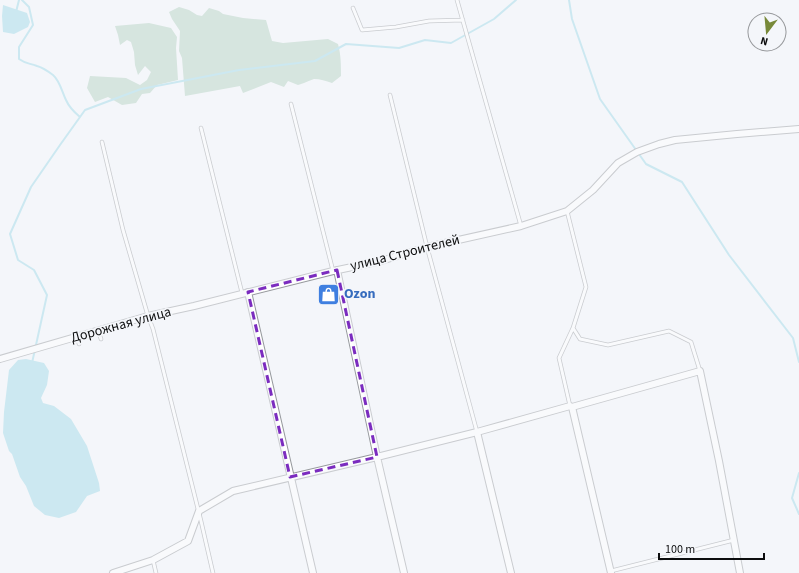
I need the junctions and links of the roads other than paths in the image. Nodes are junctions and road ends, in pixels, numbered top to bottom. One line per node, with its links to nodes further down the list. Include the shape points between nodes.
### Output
1 (457, 0): 3 (lane)
2 (352, 8): 3 (lane, via 362,30 396,27 429,20)
3 (462, 20): 10 (lane)
4 (390, 95): 11 (lane)
5 (291, 104): 12 (lane)
6 (201, 128): 13 (lane)
7 (799, 130): 9 (street, via 675,140 637,152 618,163 593,190)
8 (102, 142): 14 (lane, via 123,230)
9 (567, 211): 10 (street, улица Строителей); 15 (lane, via 586,287)
10 (521, 226): 11 (street, улица Строителей)
11 (427, 247): 12 (street, улица Строителей, via 381,262); 23 (lane)
12 (335, 270): 13 (street, улица Строителей); 24 (street)
13 (245, 293): 14 (street, Дорожная улица); 25 (street)
14 (148, 316): 16 (street, Дорожная улица); 26 (lane)
15 (573, 328): 21 (lane, via 580,339 608,345 669,331 691,342); 22 (lane, via 559,358)
16 (98, 330): 17 (street, Дорожная улица); 18 (lane)
17 (77, 336): 19 (lane); 20 (street, Дорожная улица)
18 (101, 339)
19 (79, 344)
20 (0, 359)
21 (700, 371): 22 (street); 27 (street)
22 (571, 406): 23 (street); 29 (street)
23 (477, 432): 24 (street); 35 (street)
24 (377, 457): 25 (street); 34 (street)
25 (290, 477): 26 (street, via 233,491); 33 (street)
26 (199, 511): 28 (street, via 188,541); 32 (lane)
27 (734, 540): 29 (lane); 36 (street)
28 (153, 560): 30 (street); 31 (lane)
29 (611, 572)
30 (113, 573)
31 (156, 573)
32 (213, 573)
33 (313, 573)
34 (404, 573)
35 (511, 573)
36 (740, 573)

